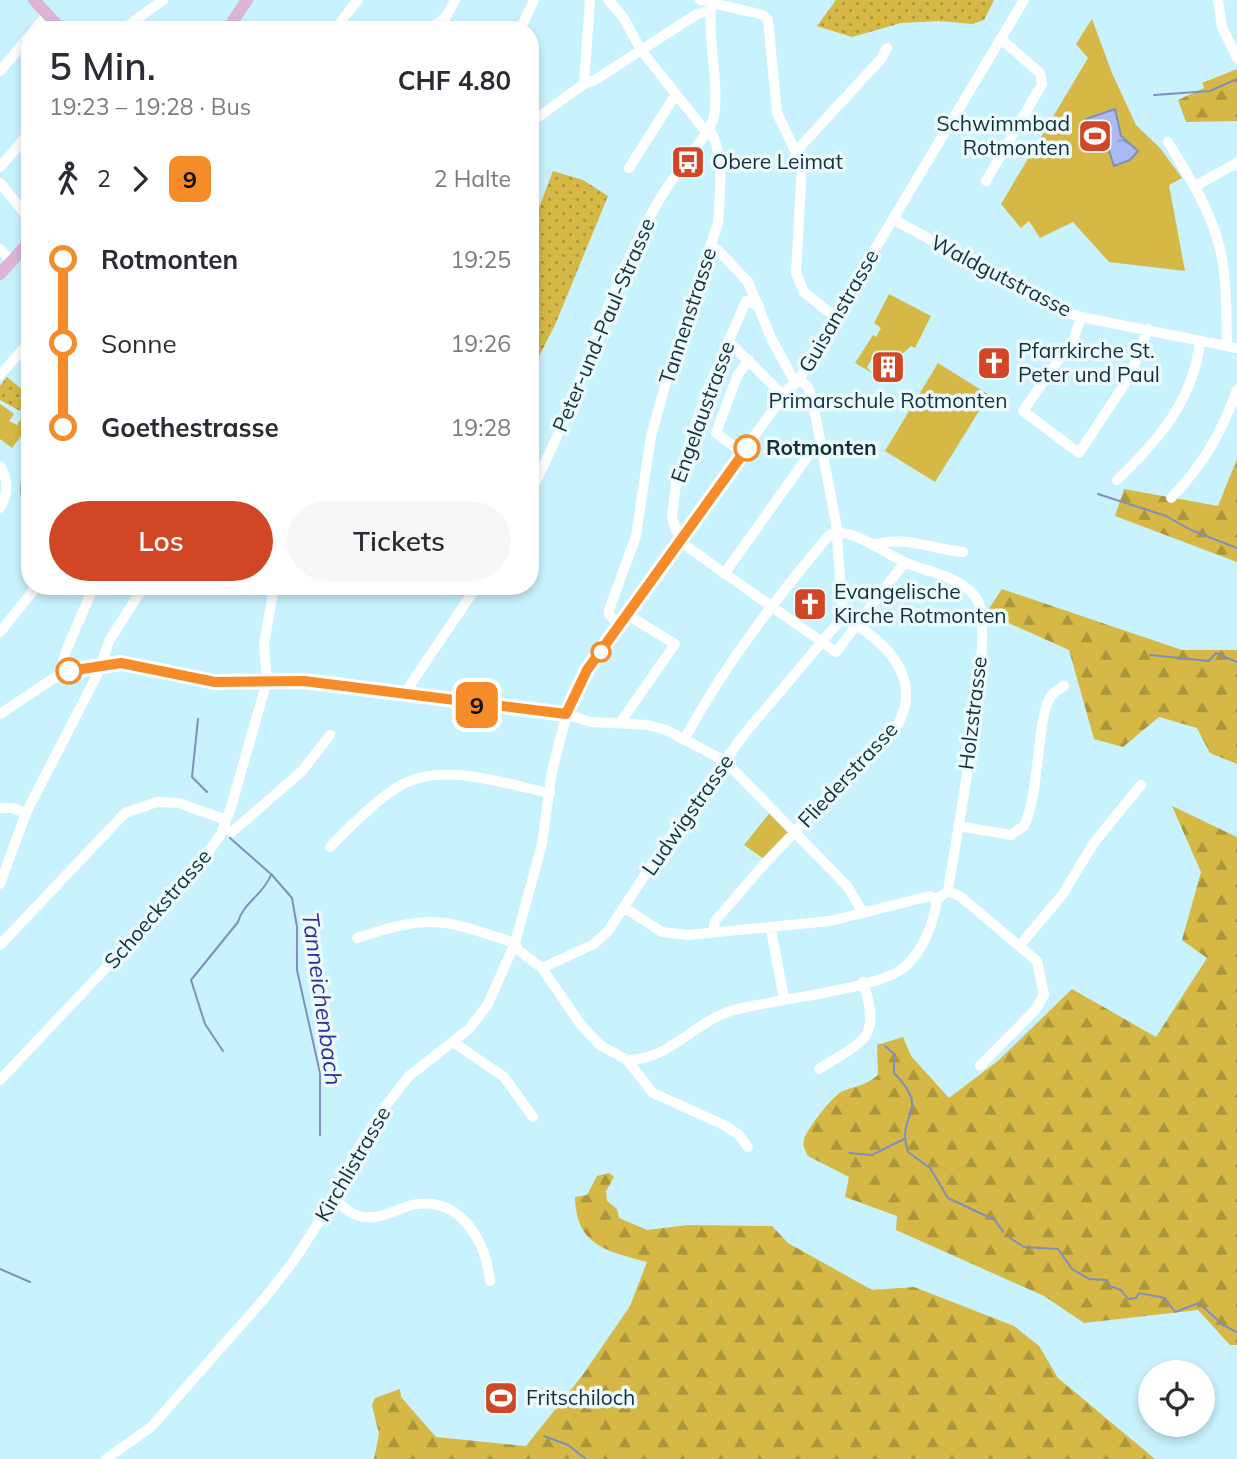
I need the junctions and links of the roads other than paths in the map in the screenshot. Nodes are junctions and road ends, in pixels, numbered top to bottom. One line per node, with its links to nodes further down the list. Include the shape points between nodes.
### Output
1 (34, 0): 13 (main road)
2 (163, 0): 17 (street)
3 (247, 0): 18 (main road)
4 (358, 0): 19 (street)
5 (457, 0): 14 (street)
6 (534, 0): 22 (street)
7 (590, 0): 29 (street)
8 (608, 0): 26 (street)
9 (701, 0): 12 (street)
10 (1024, 0): 23 (street, Guisanstrasse)
11 (1218, 0): 27 (street, via 1222,27)
12 (712, 4): 26 (street); 32 (street, Tannenstrasse, via 714,113); 35 (street, via 768,20 777,113)
13 (48, 15): 15 (street); 16 (main road)
14 (446, 17): 20 (street); 21 (street)
15 (42, 21)
16 (54, 21)
17 (134, 21)
18 (233, 21)
19 (341, 21)
20 (440, 21)
21 (446, 21)
22 (524, 21)
23 (1001, 39): 39 (street, via 1040,73 1042,84); 43 (street, Guisanstrasse)
24 (21, 46): 28 (street)
25 (887, 48): 35 (street)
26 (641, 50): 29 (street); 30 (street)
27 (1237, 58)
28 (0, 71)
29 (584, 84): 31 (street)
30 (676, 94): 32 (street); 38 (street)
31 (539, 116)
32 (707, 130): 44 (street, Tannenstrasse, via 717,143 720,193); 65 (street, Peter-und-Paul-Strasse, via 672,179 634,246)
33 (21, 142): 37 (street)
34 (1168, 142): 41 (street)
35 (797, 150): 50 (street, via 802,197 796,273 804,292)
36 (1237, 163): 41 (street)
37 (0, 167)
38 (629, 168)
39 (986, 181)
40 (0, 183): 42 (street)
41 (1195, 186): 55 (street, via 1217,237)
42 (21, 209)
43 (893, 219): 50 (street, Guisanstrasse); 51 (street, Waldgutstrasse, via 1058,310)
44 (712, 247): 49 (street, via 748,282); 83 (street, Tannenstrasse, via 651,436 640,519 608,615)
45 (0, 249): 47 (street)
46 (21, 250): 47 (main road)
47 (11, 261): 48 (main road)
48 (0, 274)
49 (759, 306): 53 (street, Engelaustrasse, via 746,301); 59 (street, via 788,373)
50 (835, 317): 59 (street, Guisanstrasse)
51 (1081, 317): 52 (street, Waldgutstrasse); 52 (street, via 1074,338 1023,411 1079,453 1130,376)
52 (1147, 330): 54 (street, Waldgutstrasse)
53 (728, 341): 57 (street); 70 (street, Engelaustrasse, via 676,484 672,516)
54 (1200, 341): 55 (street, Waldgutstrasse); 66 (street, via 1186,395 1156,443)
55 (1232, 347)
56 (21, 351): 58 (street)
57 (749, 360): 61 (street); 63 (street, via 738,374 716,433)
58 (0, 375)
59 (797, 381): 61 (street, Guisanstrasse); 62 (street, via 809,390)
60 (1237, 390): 67 (street, via 1206,458)
61 (784, 396): 63 (street, Guisanstrasse)
62 (820, 446): 69 (street); 74 (street, via 813,449)
63 (743, 453): 70 (street, Guisanstrasse)
64 (0, 466): 68 (street, via 6,489)
65 (539, 471)
66 (1117, 480)
67 (1171, 498)
68 (0, 508)
69 (836, 532): 71 (street, Holzstrasse); 80 (street); 82 (street)
70 (680, 539): 74 (street); 81 (street, Guisanstrasse)
71 (873, 545): 72 (street, via 901,540); 73 (street, Holzstrasse)
72 (963, 552)
73 (905, 562): 84 (street); 103 (street, Holzstrasse, via 968,590 982,615)
74 (724, 574): 80 (street)
75 (30, 595): 85 (street)
76 (90, 595): 88 (street)
77 (138, 595): 87 (street)
78 (272, 595): 89 (street, via 264,645)
79 (471, 595): 91 (street)
80 (770, 607): 86 (street); 96 (street, via 722,672)
81 (626, 614): 83 (street, Guisanstrasse); 94 (street, via 675,644)
82 (843, 617): 84 (street, Fliederstrasse); 86 (street, Ludwigstrasse)
83 (620, 623): 93 (street, Guisanstrasse, via 587,670)
84 (857, 627): 86 (street, via 836,652); 104 (street, Fliederstrasse, via 889,653 901,670 906,708 898,724)
85 (0, 632)
86 (820, 643): 97 (street, Ludwigstrasse)
87 (100, 665): 88 (street); 89 (street, via 131,664 215,682); 101 (street)
88 (60, 674): 92 (street)
89 (267, 681): 91 (street); 102 (street, Schoeckstrasse)
90 (1064, 686): 103 (street, via 1050,696 1047,706 1036,784 1024,826 1011,835)
91 (404, 694): 93 (street)
92 (0, 714)
93 (566, 714): 94 (street, via 591,722); 99 (street, Kirchlistrasse)
94 (620, 723): 96 (street, via 648,725)
95 (330, 735): 102 (street, via 302,771 232,832)
96 (685, 738): 97 (street)
97 (724, 761): 104 (street); 109 (street, Ludwigstrasse)
98 (1141, 785): 115 (street)
99 (550, 793): 105 (street, via 459,776 408,781 356,820); 114 (street, Kirchlistrasse, via 542,844)
100 (0, 808): 101 (street)
101 (26, 813): 106 (street)
102 (224, 824): 116 (street, via 179,803 157,802 125,813); 124 (street, Schoeckstrasse, via 187,882)
103 (958, 826): 107 (street, Holzstrasse)
104 (794, 832): 110 (street, via 847,886); 112 (street, Fliederstrasse, via 715,921)
105 (330, 847)
106 (0, 884)
107 (948, 891): 108 (street); 115 (street)
108 (937, 899): 110 (street); 118 (street, via 916,954 899,971)
109 (625, 908): 112 (street, via 662,932); 117 (street, Ludwigstrasse, via 594,944)
110 (862, 911): 111 (street, via 830,921)
111 (771, 929): 112 (street); 119 (street)
112 (713, 933)
113 (357, 938): 114 (street, via 426,920 470,927)
114 (515, 943): 117 (street, via 517,950); 120 (street, Kirchlistrasse, via 484,1010)
115 (1021, 944): 122 (street, via 1037,961 1044,995)
116 (0, 945)
117 (542, 968): 121 (street, via 581,1025 600,1045)
118 (863, 982): 119 (street); 123 (street, via 872,1013 870,1032)
119 (784, 999): 121 (street, via 718,1015 651,1058)
120 (453, 1042): 125 (street, via 504,1077); 127 (street, Kirchlistrasse, via 409,1076 384,1108)
121 (627, 1060): 126 (street, via 653,1093 724,1125)
122 (980, 1066)
123 (820, 1069)
124 (0, 1080)
125 (533, 1117)
126 (748, 1147)
127 (334, 1198): 128 (street, via 352,1214 365,1217 419,1204 451,1210 474,1230); 129 (street, Kirchlistrasse, via 263,1300 151,1427)
128 (490, 1281)
129 (106, 1459)

